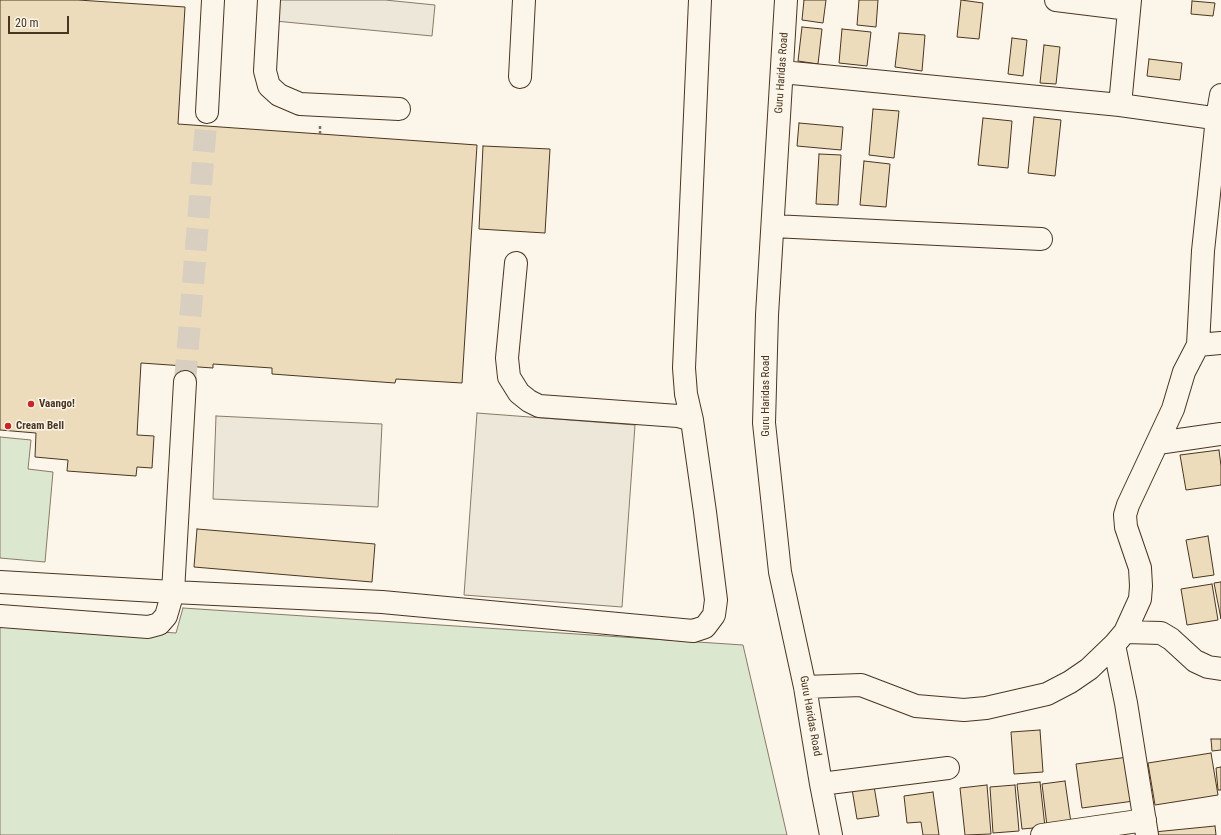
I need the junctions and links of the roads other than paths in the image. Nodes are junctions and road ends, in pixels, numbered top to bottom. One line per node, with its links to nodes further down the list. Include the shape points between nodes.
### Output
1 (213, 0): 13 (street)
2 (269, 0): 12 (street, via 265,71 269,86 279,96 300,104)
3 (524, 0): 9 (street)
4 (700, 0): 21 (street, via 684,368)
5 (786, 0): 8 (street, Guru Haridas Road)
6 (1056, 0): 7 (street)
7 (1129, 4): 11 (street)
8 (782, 72): 11 (street); 15 (street, Guru Haridas Road)
9 (520, 77)
10 (1221, 95): 14 (street)
11 (1120, 105): 14 (street)
12 (399, 109)
13 (207, 112)
14 (1219, 119): 19 (street, via 1203,251)
15 (772, 226): 16 (street); 29 (street, Guru Haridas Road, via 764,424 780,572)
16 (1041, 239)
17 (516, 263): 21 (street, via 507,358 510,377 519,393 538,406 678,416)
18 (1221, 343): 19 (street)
19 (1198, 345): 23 (street, via 1184,372 1173,409)
20 (185, 382): 25 (street)
21 (692, 420): 25 (street, via 716,600 714,615 705,627 693,631 382,602)
22 (1221, 434): 23 (street)
23 (1158, 443): 27 (street, via 1125,515 1126,527 1140,568 1141,586 1140,599)
24 (0, 582): 25 (street)
25 (173, 592): 26 (street, via 166,616 159,624 148,627)
26 (0, 616)
27 (1120, 639): 28 (street, via 1161,633 1195,661); 29 (street, via 1088,669 1047,694 986,708 964,710 916,706 861,685); 32 (street, via 1126,703)
28 (1221, 669)
29 (806, 687): 31 (street, Guru Haridas Road)
30 (948, 768): 31 (street)
31 (821, 784): 33 (street, Guru Haridas Road)
32 (1146, 827): 34 (street)
33 (831, 835)
34 (1042, 835)

